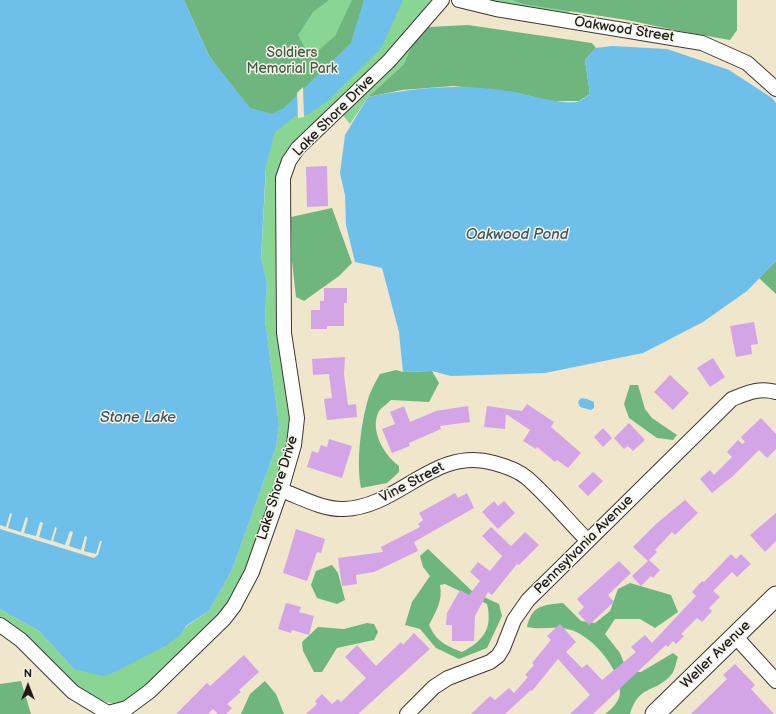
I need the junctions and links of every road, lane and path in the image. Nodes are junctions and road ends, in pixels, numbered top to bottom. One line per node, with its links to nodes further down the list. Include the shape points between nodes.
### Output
1 (442, 0): 5 (street, Lake Shore Drive, via 390,61 298,148 283,178 284,333 297,418 294,445)
2 (459, 0): 3 (street, Oakwood Street, via 496,9 702,43 747,63)
3 (776, 89)
4 (776, 392): 6 (street, Pennsylvania Avenue, via 753,390 732,399)
5 (281, 490): 6 (street, Vine Street, via 329,508 362,507 375,503 440,466 472,459 487,461 506,466 526,477); 11 (street, Lake Shore Drive, via 252,572 224,619 150,691 128,708)
6 (588, 541): 12 (street, Pennsylvania Avenue, via 528,600 514,620 498,656 490,662 468,669 438,684)
7 (776, 596): 9 (street, Weller Avenue)
8 (0, 625): 11 (street, Lake Shore Drive, via 21,640 73,692)
9 (735, 636): 10 (street); 13 (street, Weller Avenue)
10 (776, 681)
11 (109, 713)
12 (407, 714)
13 (656, 714)

